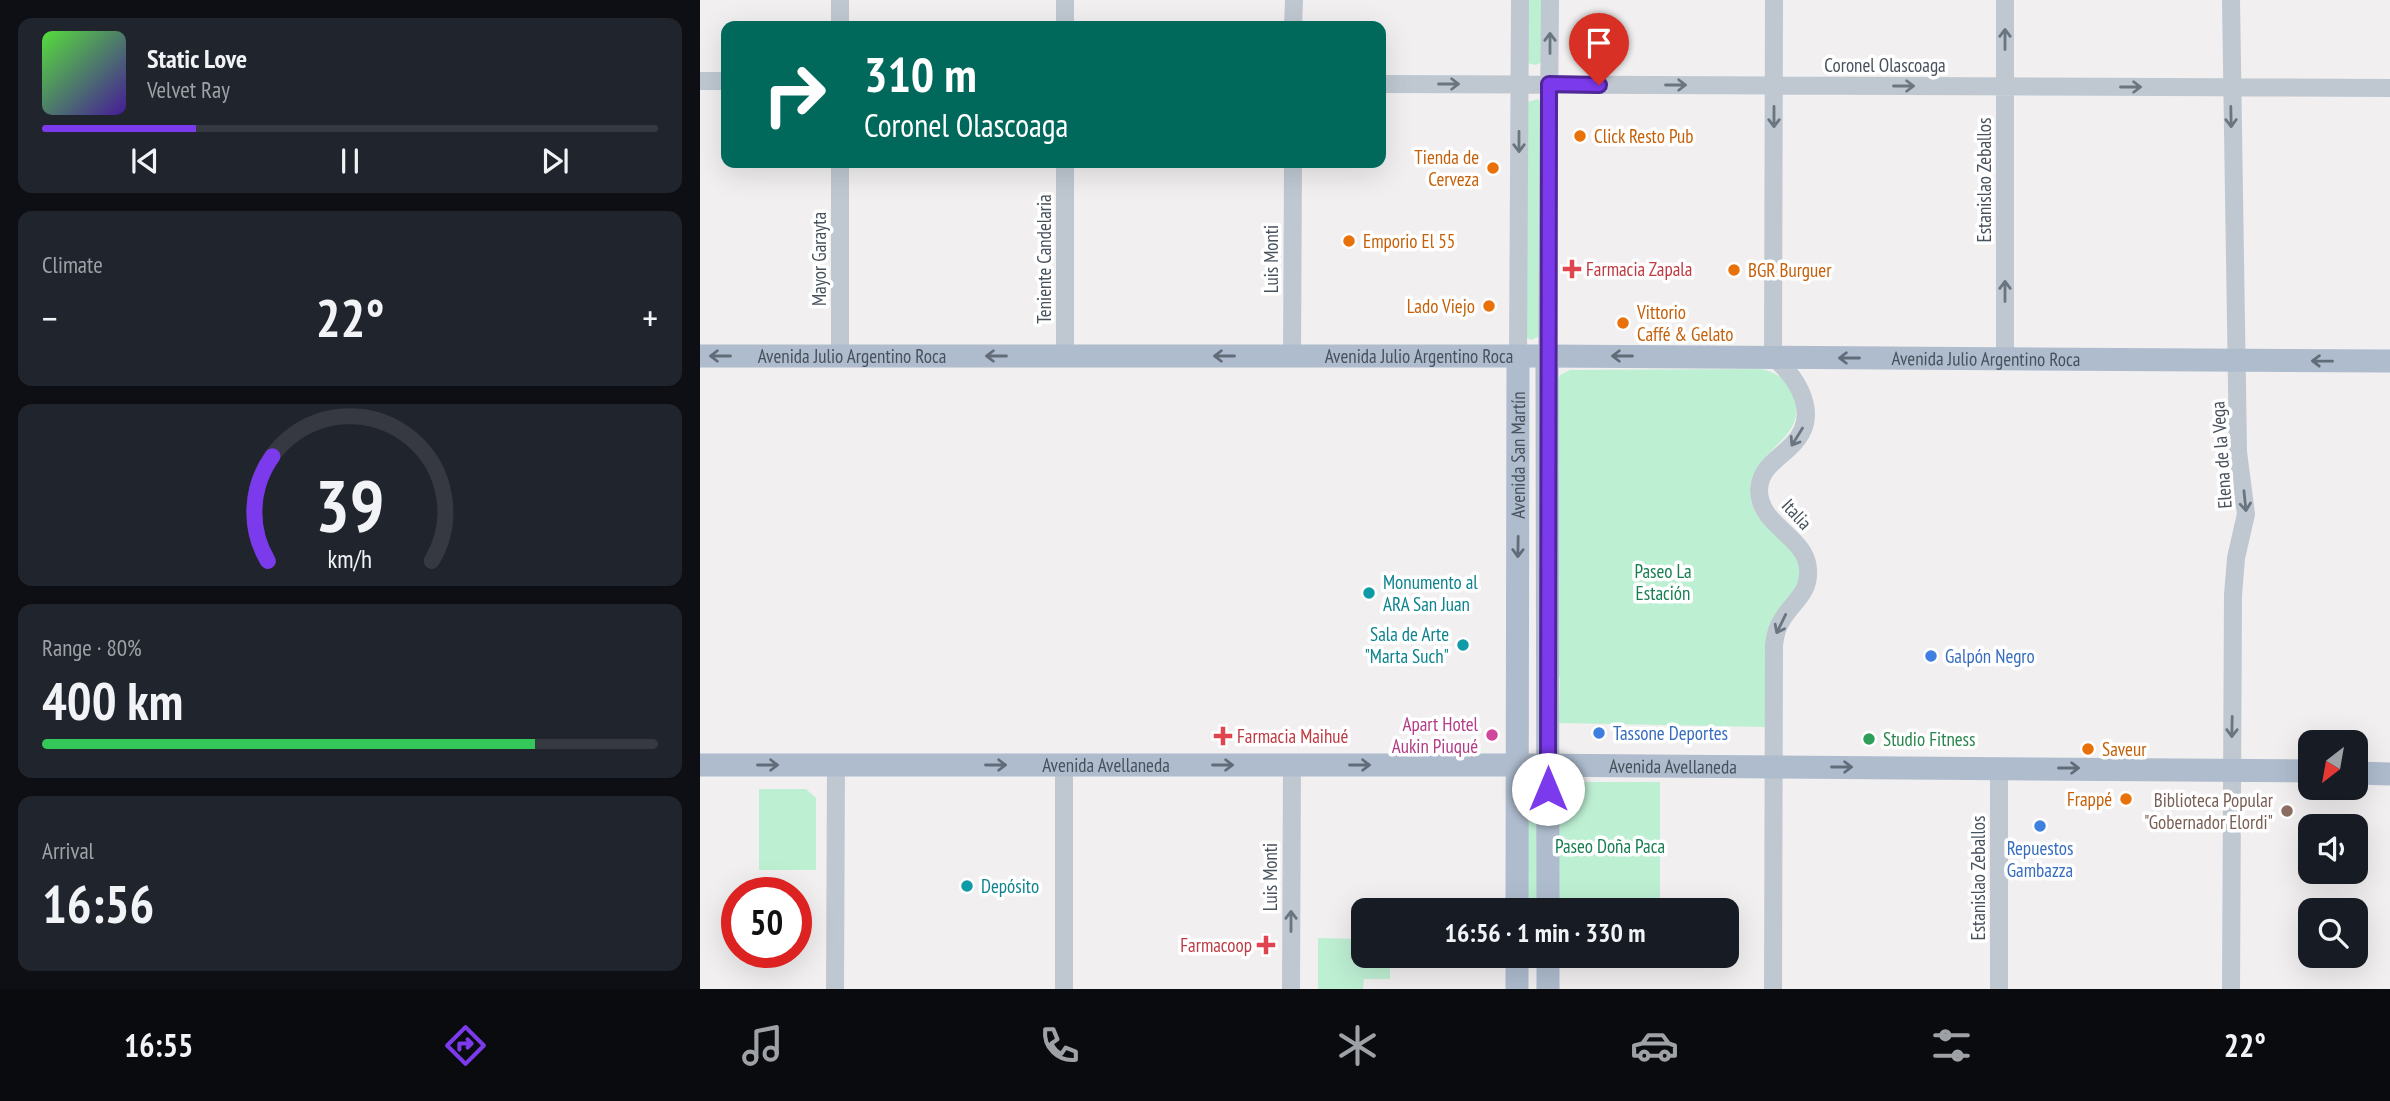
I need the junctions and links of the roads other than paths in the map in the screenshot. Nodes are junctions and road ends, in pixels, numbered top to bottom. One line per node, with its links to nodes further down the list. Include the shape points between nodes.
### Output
1 (840, 0): 9 (street)
2 (1065, 0): 10 (street)
3 (1294, 0): 11 (street)
4 (1520, 0): 15 (street, Avenida San Martín)
5 (1550, 0): 16 (street, Avenida San Martín, one-way to 5)
6 (1774, 0): 17 (street)
7 (2005, 0): 18 (street, Estanislao Zeballos, one-way to 7)
8 (2231, 0): 19 (street, Elena de la Vega)
9 (840, 21)
10 (1065, 21)
11 (1293, 21)
12 (700, 81): 13 (street)
13 (721, 81)
14 (1386, 84): 15 (street, Coronel Olascoaga, one-way to 15)
15 (1519, 84): 16 (street, Coronel Olascoaga); 28 (street, Avenida San Martín, one-way to 28)
16 (1549, 84): 17 (street, Coronel Olascoaga, one-way to 17); 29 (street, Avenida San Martín)
17 (1774, 86): 18 (street, Coronel Olascoaga, one-way to 18); 30 (street, one-way to 30)
18 (2005, 86): 19 (street, Coronel Olascoaga, one-way to 19); 31 (street, Estanislao Zeballos, one-way to 18)
19 (2231, 87): 20 (street, Coronel Olascoaga); 32 (street, Elena de la Vega, one-way to 32)
20 (2390, 88)
21 (840, 168): 25 (street, Mayor Garayta)
22 (1065, 168): 26 (street, Teniente Candelaria)
23 (1293, 168): 27 (street, Luis Monti)
24 (700, 356): 25 (main road, Avenida Julio Argentino Roca, one-way to 24)
25 (839, 356): 26 (main road, Avenida Julio Argentino Roca, one-way to 25)
26 (1065, 356): 27 (main road, Avenida Julio Argentino Roca, one-way to 26)
27 (1292, 356): 28 (main road, Avenida Julio Argentino Roca)
28 (1518, 356): 29 (main road, Avenida Julio Argentino Roca); 38 (main road, Avenida San Martín, one-way to 38)
29 (1547, 356): 30 (main road, Avenida Julio Argentino Roca, one-way to 29); 39 (main road, Avenida San Martín)
30 (1773, 357): 31 (main road, Avenida Julio Argentino Roca, one-way to 30); 40 (street, Italia, one-way to 40, via 1802,391 1805,415 1796,441 1764,473 1760,500 1770,518 1803,552 1808,570 1806,588 1780,622 1775,639)
31 (2005, 359): 32 (main road, Avenida Julio Argentino Roca)
32 (2237, 360): 33 (main road, Avenida Julio Argentino Roca, one-way to 32); 42 (street, Elena de la Vega, one-way to 42, via 2238,452 2246,514 2233,595)
33 (2390, 361)
34 (700, 765): 35 (main road, Avenida Avellaneda, one-way to 35)
35 (836, 765): 36 (main road, Avenida Avellaneda, one-way to 36); 50 (street)
36 (1064, 765): 37 (main road, Avenida Avellaneda, one-way to 37); 51 (street)
37 (1292, 765): 38 (main road, Avenida Avellaneda, one-way to 38); 52 (street, Luis Monti, one-way to 37)
38 (1517, 765): 39 (main road, Avenida Avellaneda); 46 (main road, Avenida San Martín)
39 (1548, 765): 40 (main road, Avenida Avellaneda); 47 (main road, Avenida San Martín)
40 (1773, 766): 41 (main road, Avenida Avellaneda, one-way to 41); 55 (street, Italia)
41 (1999, 768): 42 (main road, Avenida Avellaneda, one-way to 42); 56 (street, Estanislao Zeballos)
42 (2232, 769): 43 (main road, Avenida Avellaneda); 57 (street, Elena de la Vega)
43 (2298, 771)
44 (2368, 773): 45 (main road)
45 (2390, 774)
46 (1517, 898)
47 (1548, 898)
48 (1517, 968): 53 (main road)
49 (1548, 968): 54 (main road)
50 (835, 989)
51 (1064, 989)
52 (1291, 989)
53 (1517, 989)
54 (1548, 989)
55 (1773, 989)
56 (1999, 989)
57 (2231, 989)

